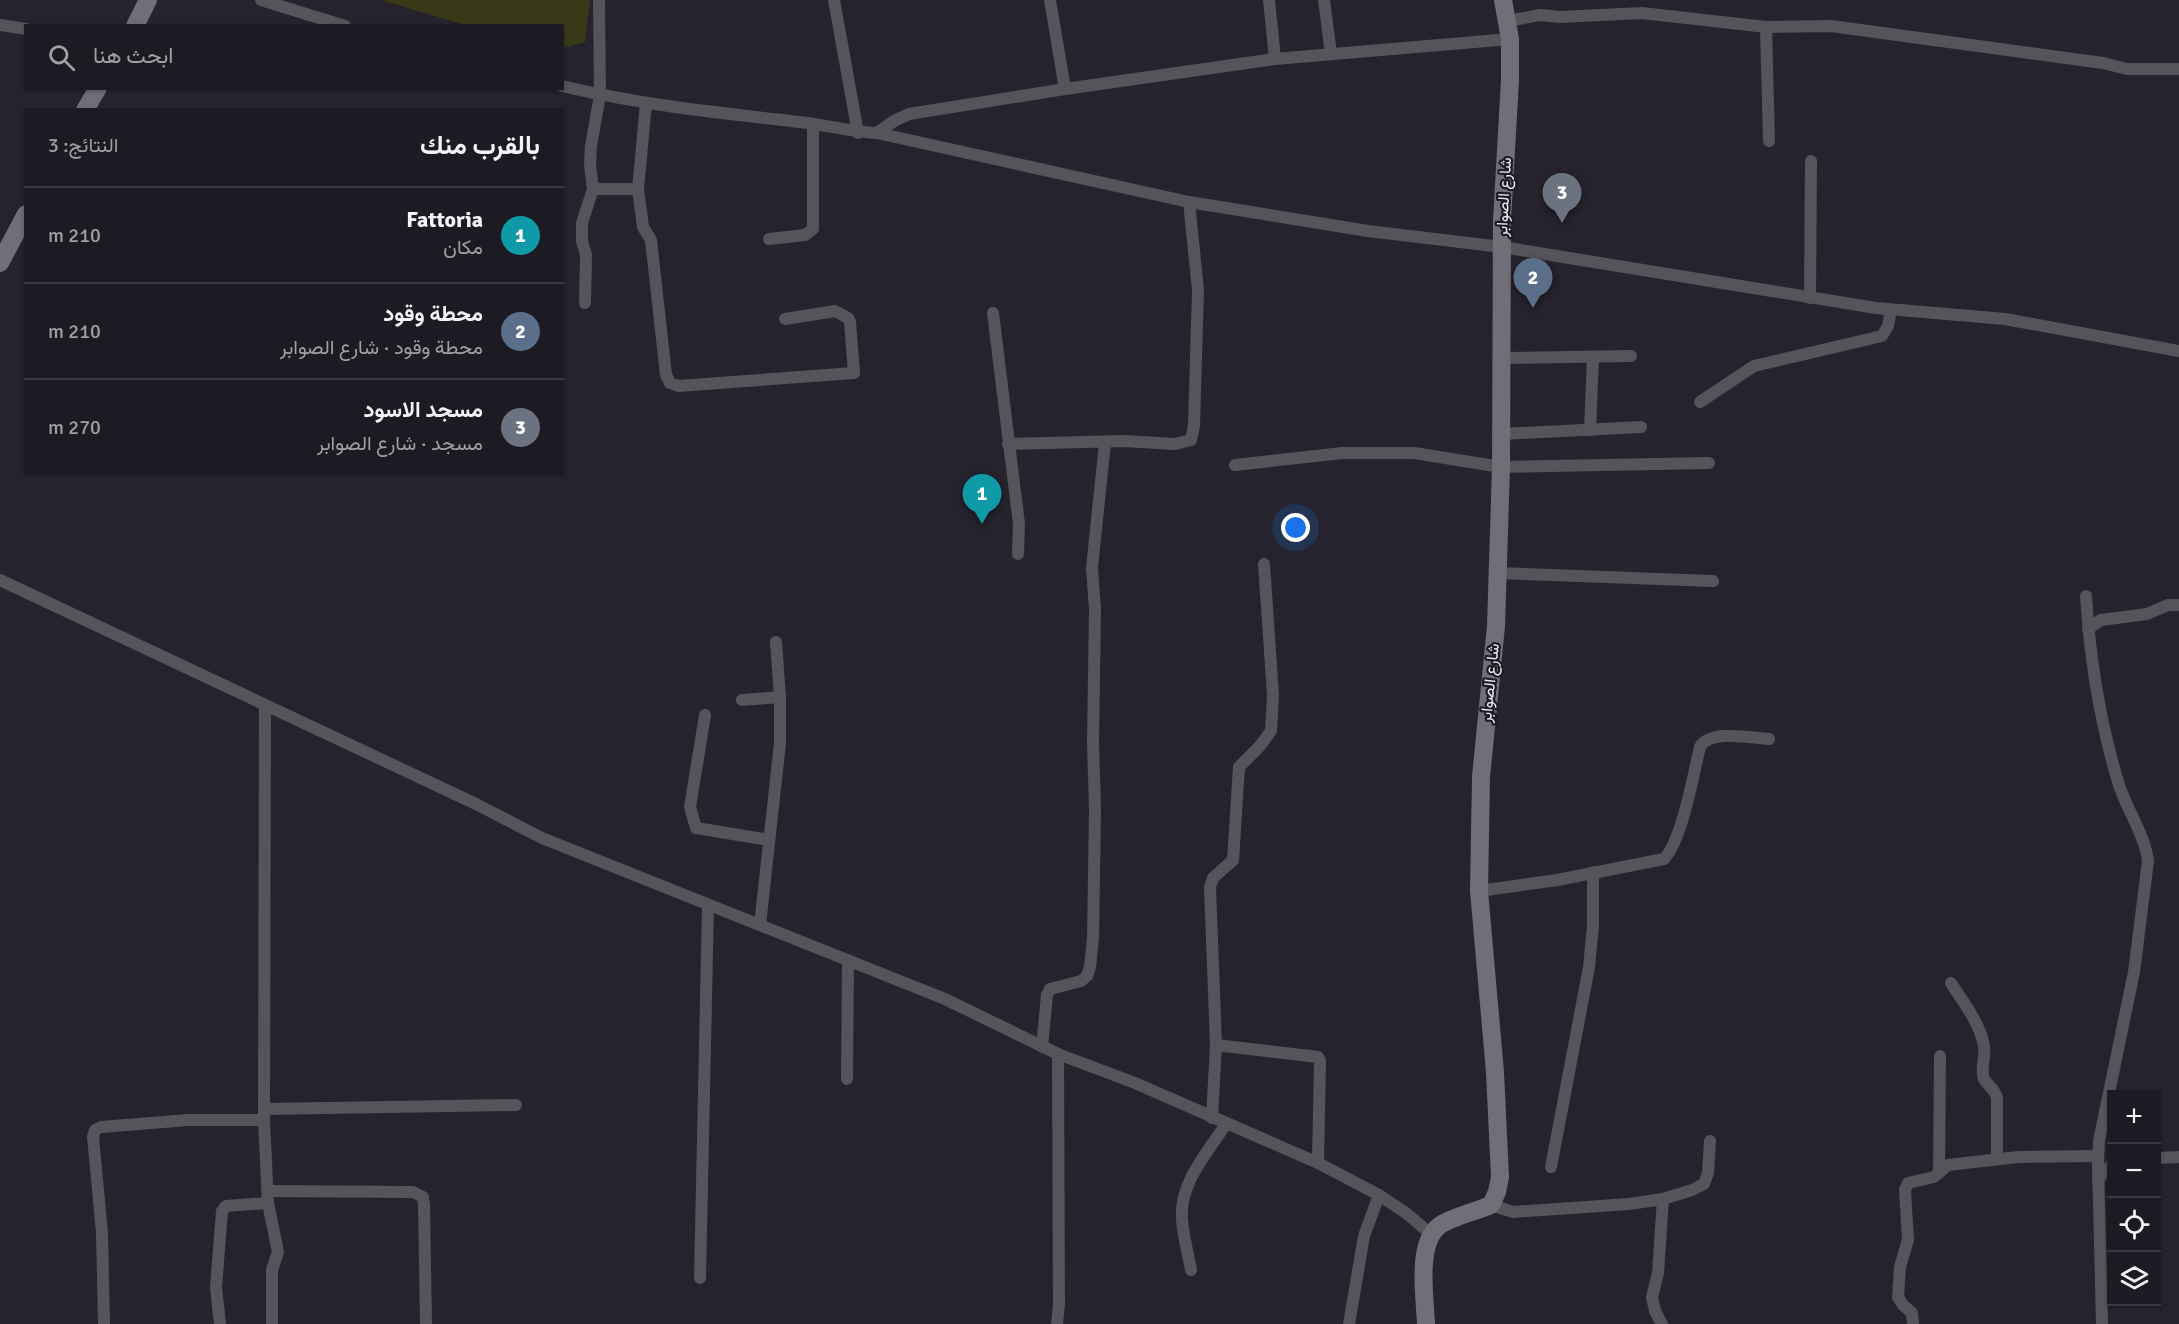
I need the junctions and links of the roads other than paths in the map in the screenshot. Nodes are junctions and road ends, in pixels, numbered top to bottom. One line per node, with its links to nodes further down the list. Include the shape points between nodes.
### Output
1 (148, 0): 9 (street)
2 (261, 0): 10 (street)
3 (599, 0): 21 (street)
4 (834, 0): 25 (street)
5 (1050, 0): 19 (street)
6 (1269, 0): 16 (street)
7 (1324, 0): 15 (street)
8 (1503, 0): 14 (street, شارع الصوابر)
9 (136, 24)
10 (339, 24)
11 (0, 25): 13 (street)
12 (1766, 27): 14 (street, via 1642,13 1540,15); 17 (street, via 1831,26 2127,69); 27 (street)
13 (24, 29)
14 (1509, 30): 15 (street); 34 (street, شارع الصوابر)
15 (1332, 54): 16 (street)
16 (1275, 59): 19 (street)
17 (2179, 69)
18 (564, 86): 21 (street)
19 (1065, 89): 26 (street, via 909,114)
20 (97, 90): 23 (street)
21 (600, 95): 22 (street); 29 (street, via 591,146)
22 (646, 103): 24 (street); 30 (street)
23 (86, 108)
24 (813, 124): 25 (street); 33 (street, via 813,229 806,236)
25 (858, 133): 26 (street)
26 (878, 133): 31 (street)
27 (1769, 141)
28 (1811, 161): 36 (street)
29 (593, 189): 30 (street); 37 (street, via 582,223)
30 (638, 189): 40 (street, via 643,227 651,240 670,383 678,386 854,374 848,318 835,311)
31 (1189, 202): 34 (street, via 1374,232); 49 (street, via 1198,290 1191,440 1175,444)
32 (24, 218): 35 (street)
33 (769, 239)
34 (1502, 247): 36 (street); 44 (street, شارع الصوابر)
35 (0, 263)
36 (1810, 298): 38 (street)
37 (585, 303)
38 (1891, 310): 41 (street, via 2005,319); 45 (street, via 1882,336 1754,366)
39 (993, 313): 50 (street)
40 (785, 319)
41 (2179, 351)
42 (1631, 356): 43 (street)
43 (1593, 357): 44 (street); 47 (street)
44 (1502, 358): 48 (street, شارع الصوابر)
45 (1700, 402)
46 (1641, 427): 47 (street)
47 (1590, 430): 48 (street)
48 (1502, 434): 53 (street, شارع الصوابر)
49 (1105, 443): 50 (street); 76 (street, via 1092,568 1095,810 1090,968 1081,981 1050,989)
50 (1008, 444): 54 (street, via 1019,524)
51 (1709, 463): 53 (street)
52 (1235, 465): 53 (street, via 1342,453 1414,453)
53 (1501, 467): 56 (street, شارع الصوابر)
54 (1017, 554)
55 (1264, 564): 75 (street, via 1273,695 1271,731 1239,767 1233,860 1213,878 1210,887)
56 (1498, 573): 58 (street); 70 (street, شارع الصوابر, via 1481,777)
57 (0, 580): 65 (street)
58 (1713, 581)
59 (2086, 596): 61 (street)
60 (2179, 605): 61 (street, via 2101,621)
61 (2088, 629): 85 (street, via 2111,759 2148,861 2134,972)
62 (776, 642): 63 (street)
63 (780, 697): 64 (street); 68 (street, via 780,743)
64 (742, 700)
65 (265, 705): 71 (street, via 542,838); 81 (street)
66 (705, 715): 68 (street, via 690,807 696,828)
67 (1769, 739): 69 (street, via 1726,736 1704,740 1672,850 1664,859 1650,863)
68 (769, 840): 72 (street)
69 (1593, 872): 70 (street); 90 (street, via 1589,967)
70 (1479, 891): 97 (street, شارع الصوابر, via 1501,1158 1500,1178)
71 (708, 905): 72 (street); 100 (street)
72 (760, 925): 73 (street)
73 (848, 960): 76 (street, via 945,999); 79 (street)
74 (1951, 983): 88 (street, via 1984,1047 1983,1074 1997,1098)
75 (1216, 1045): 82 (street); 89 (street, via 1318,1057)
76 (1042, 1047): 77 (street)
77 (1058, 1054): 82 (street); 105 (street)
78 (1940, 1056): 92 (street)
79 (847, 1079)
80 (516, 1106): 81 (street)
81 (264, 1115): 95 (street); 101 (street, via 95,1130)
82 (1212, 1118): 83 (street)
83 (1226, 1124): 89 (street); 99 (street, via 1183,1197 1182,1218)
84 (1710, 1141): 96 (street, via 1704,1184)
85 (2098, 1156): 88 (street); 93 (street)
86 (2179, 1157): 87 (street)
87 (2161, 1158)
88 (1997, 1159): 92 (street, via 1948,1165)
89 (1318, 1163): 94 (street)
90 (1551, 1167)
91 (2107, 1169): 93 (street)
92 (1939, 1173): 109 (street, via 1910,1182 1906,1187 1908,1240 1900,1268 1898,1297 1912,1313)
93 (2098, 1179): 110 (street)
94 (1379, 1195): 98 (street); 106 (street, via 1364,1236)
95 (267, 1197): 102 (street, via 226,1206 222,1211 216,1287); 103 (street, via 278,1252 272,1270); 104 (street, via 413,1192 423,1197)
96 (1663, 1199): 97 (street, via 1513,1212); 108 (street, via 1658,1273 1652,1297)
97 (1491, 1205): 98 (street, via 1449,1220)
98 (1431, 1234): 107 (street, via 1425,1256)
99 (1191, 1270)
100 (700, 1278)
101 (104, 1324)
102 (219, 1324)
103 (272, 1324)
104 (426, 1324)
105 (1057, 1324)
106 (1349, 1324)
107 (1426, 1324)
108 (1662, 1324)
109 (1913, 1324)
110 (2102, 1324)

